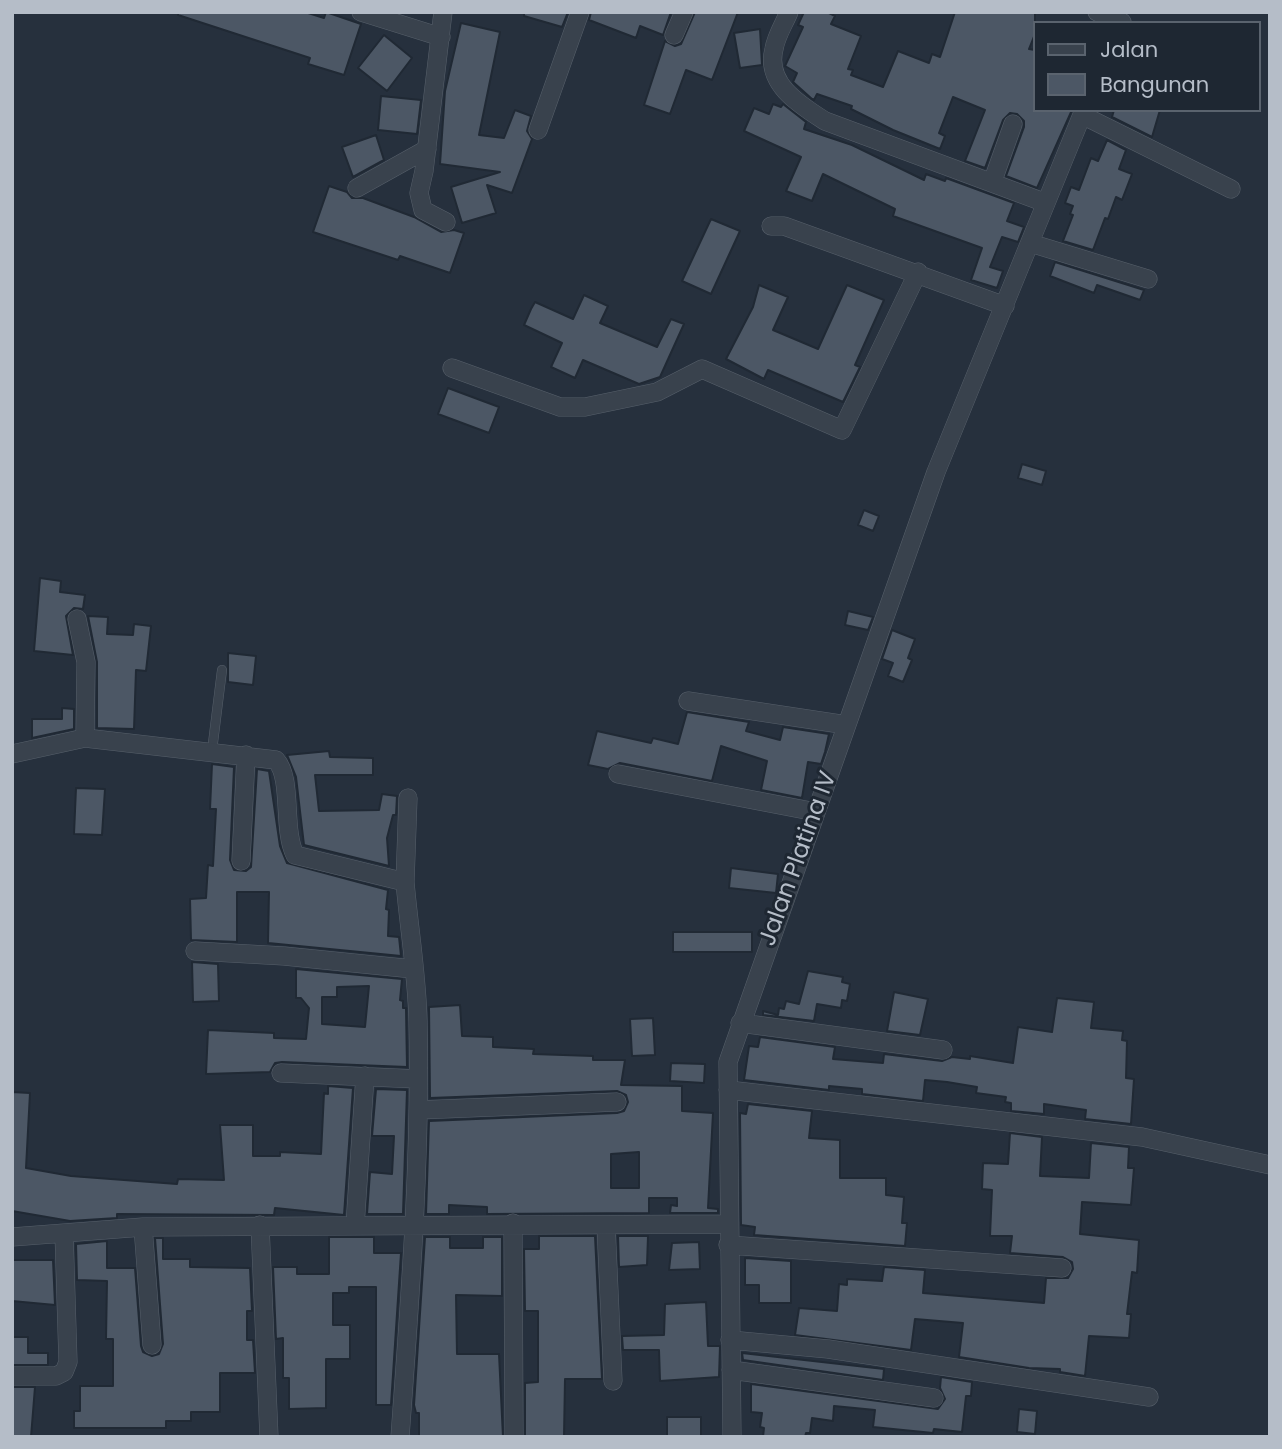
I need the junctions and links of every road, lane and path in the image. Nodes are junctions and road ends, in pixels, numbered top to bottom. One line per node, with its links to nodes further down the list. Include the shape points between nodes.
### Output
1 (361, 12): 9 (street)
2 (443, 12): 9 (street)
3 (580, 12): 12 (street)
4 (684, 12): 8 (street)
5 (1097, 12): 7 (street)
6 (788, 13): 14 (street, via 773,49 774,68 798,104 825,121)
7 (1123, 19)
8 (674, 34)
9 (441, 37): 13 (street)
10 (1083, 113): 16 (street); 17 (street, Jalan Platina IV)
11 (1013, 124): 14 (street)
12 (538, 130)
13 (427, 149): 15 (street); 18 (street, via 420,202 424,210)
14 (992, 183): 17 (street)
15 (357, 188)
16 (1231, 189)
17 (1046, 203): 20 (street, Jalan Platina IV)
18 (446, 222)
19 (771, 226): 21 (street, via 784,226)
20 (1030, 243): 22 (street); 23 (street, Jalan Platina IV)
21 (918, 272): 23 (street); 24 (street, via 842,430 702,369 648,395 602,406 560,407)
22 (1148, 279)
23 (1005, 306): 28 (street, Jalan Platina IV, via 936,472)
24 (452, 368)
25 (77, 619): 29 (street, via 86,662)
26 (222, 670): 30 (lane)
27 (688, 701): 28 (street)
28 (847, 725): 35 (street, Jalan Platina IV)
29 (85, 738): 30 (street); 31 (street)
30 (212, 751): 32 (street)
31 (12, 754)
32 (246, 755): 36 (street); 37 (street, via 279,764 288,836 296,855)
33 (618, 774): 35 (street)
34 (408, 798): 37 (street)
35 (816, 812): 40 (street, Jalan Platina IV)
36 (242, 861)
37 (405, 882): 39 (street)
38 (195, 951): 39 (street)
39 (413, 969): 44 (street)
40 (740, 1023): 41 (street); 45 (street, Jalan Platina IV, via 728,1062)
41 (943, 1050)
42 (281, 1073): 43 (street)
43 (365, 1076): 44 (street); 53 (street)
44 (418, 1079): 47 (street)
45 (728, 1090): 48 (street, via 1142,1137); 50 (street, Jalan Platina IV)
46 (617, 1102): 47 (street)
47 (418, 1110): 55 (street)
48 (1270, 1165)
49 (513, 1223): 52 (street); 55 (street); 69 (street)
50 (728, 1224): 52 (street); 58 (street, Jalan Platina IV)
51 (260, 1225): 53 (street); 54 (street); 67 (street)
52 (606, 1225): 64 (street)
53 (355, 1226): 55 (street)
54 (143, 1227): 56 (street); 61 (street)
55 (415, 1227): 68 (street)
56 (64, 1233): 57 (street); 63 (street, via 68,1362 56,1376)
57 (12, 1237)
58 (728, 1245): 59 (street); 60 (street, Jalan Platina IV)
59 (1062, 1268)
60 (730, 1340): 62 (street, Jalan Platina IV); 66 (street, via 842,1350)
61 (152, 1345)
62 (731, 1370): 65 (street); 70 (street, Jalan Platina IV)
63 (12, 1376)
64 (613, 1381)
65 (934, 1398)
66 (1149, 1398)
67 (269, 1437)
68 (400, 1437)
69 (514, 1437)
70 (732, 1437)

